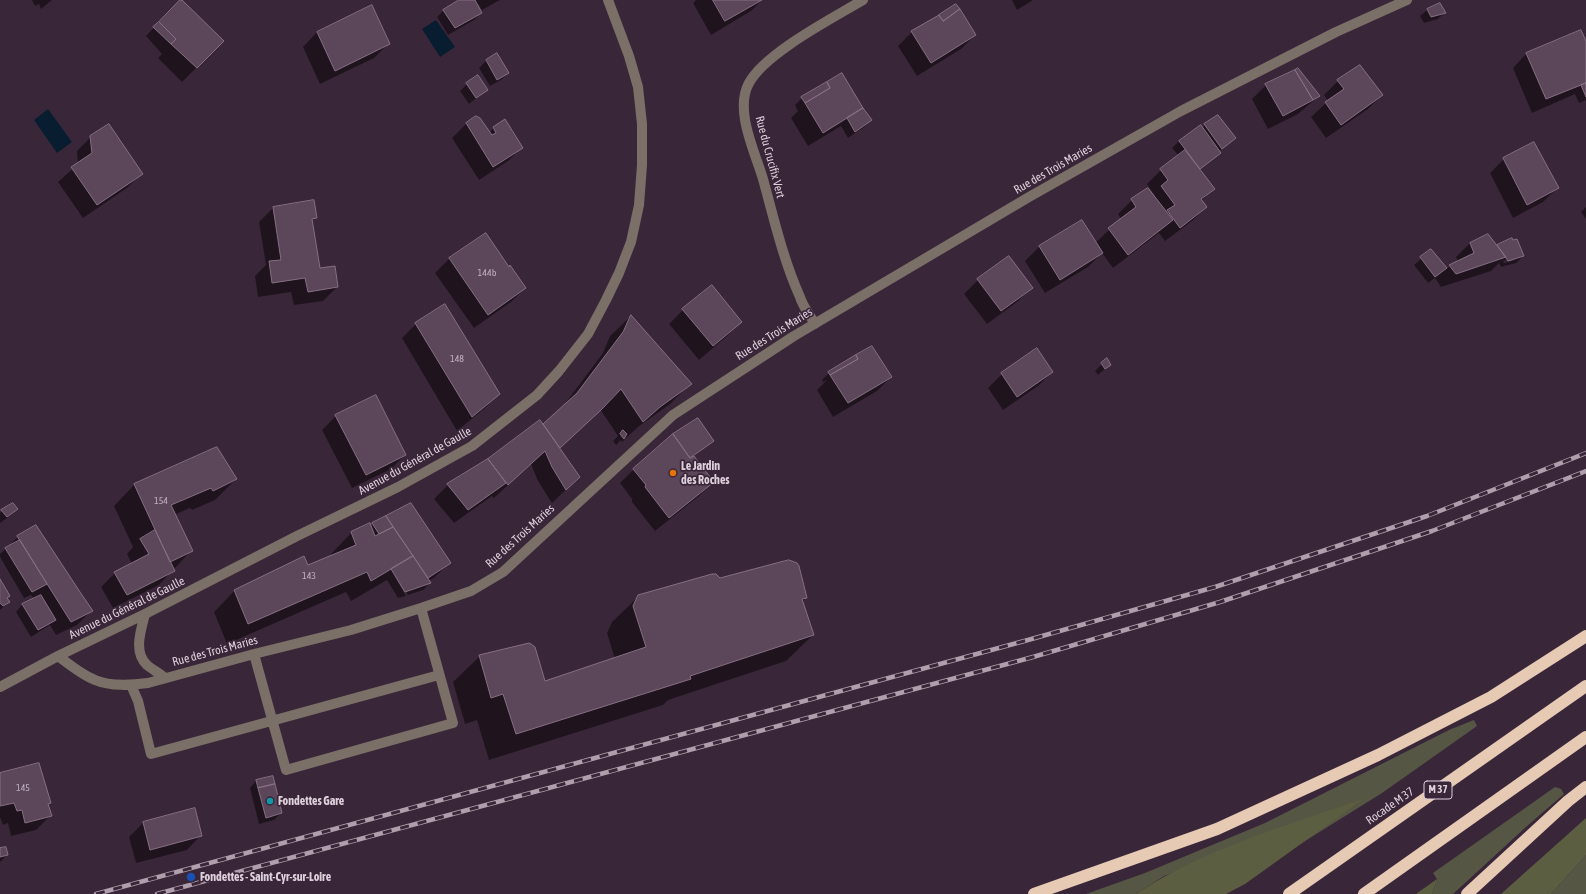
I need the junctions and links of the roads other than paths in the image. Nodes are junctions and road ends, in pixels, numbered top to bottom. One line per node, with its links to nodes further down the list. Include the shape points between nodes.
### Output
1 (608, 0): 6 (street, Avenue du Général de Gaulle, via 638,87 642,124 642,164 639,205 630,242 613,287 588,334 537,394 472,446 398,487)
2 (863, 0): 4 (street, Rue du Crucifix Vert, via 792,43 759,68 748,83 744,101 748,134 782,252 800,299)
3 (1407, 0): 4 (street, Rue des Trois Maries, via 1336,32 1181,111 1029,197)
4 (815, 324): 5 (street, Rue des Trois Maries, via 673,415 503,572 471,591)
5 (421, 608): 8 (street, Rue des Trois Maries, via 351,630); 10 (street)
6 (145, 614): 9 (street, Avenue du Général de Gaulle); 11 (street, Rue des Trois Maries, via 138,640 142,656 146,664)
7 (1586, 636): 18 (highway, via 1490,697 1378,755 1217,829)
8 (254, 654): 11 (street, Rue des Trois Maries); 15 (street)
9 (58, 656): 12 (street, Rue des Trois Maries, via 96,681); 14 (street, Avenue du Général de Gaulle)
10 (440, 675): 15 (street); 15 (street, via 453,723 286,770)
11 (165, 678): 12 (street, Rue des Trois Maries)
12 (131, 685): 15 (street, via 138,701 151,754)
13 (1586, 686): 19 (highway, Rocade M 37 / M 37)
14 (0, 687)
15 (272, 720)
16 (1586, 737): 20 (highway)
17 (1586, 787): 21 (highway)
18 (1034, 894)
19 (1289, 894)
20 (1364, 894)
21 (1467, 894)

